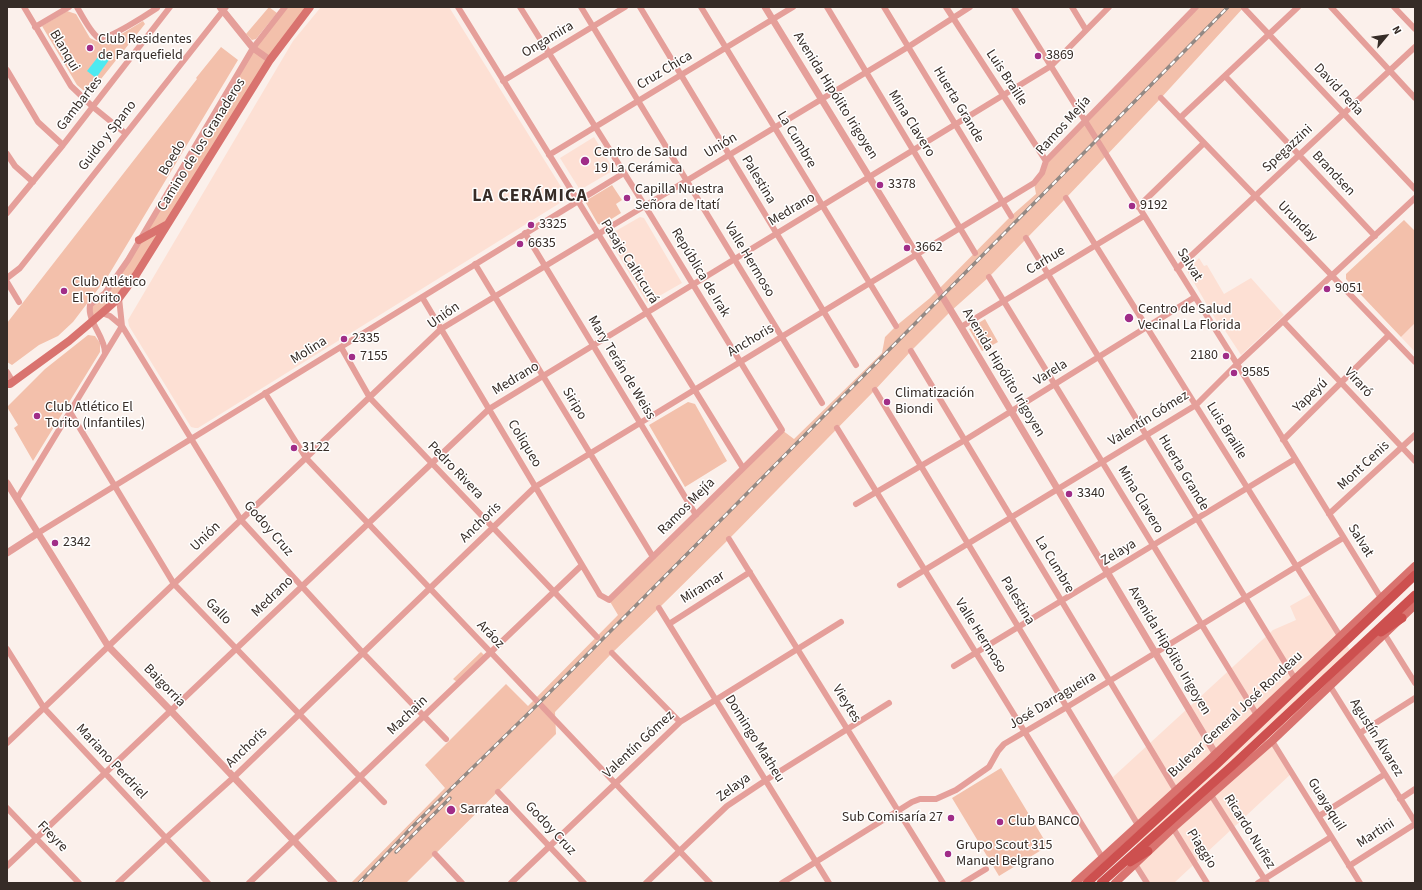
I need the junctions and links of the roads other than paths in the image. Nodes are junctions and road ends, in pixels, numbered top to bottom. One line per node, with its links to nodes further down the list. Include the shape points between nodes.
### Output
1 (24, 7): 33 (street, Blanqui)
2 (69, 7): 33 (street)
3 (77, 7): 26 (street, via 94,35 99,38 114,34)
4 (170, 7): 29 (street, Gambartes)
5 (285, 7): 39 (street, Boedo)
6 (310, 7): 42 (main road, Camino de los Granaderos)
7 (458, 7): 49 (street, Pasaje Calfucurá)
8 (520, 7): 41 (street, República de Irak)
9 (581, 7): 32 (street, Valle Hermoso)
10 (625, 7): 32 (street, Ongamira)
11 (640, 7): 47 (street, Palestina)
12 (701, 7): 40 (street, La Cumbre)
13 (765, 7): 31 (street, Avenida Hipólito Irigoyen)
14 (793, 7): 31 (street, Cruz Chica)
15 (827, 7): 46 (street, Mina Clavero)
16 (884, 7): 37 (street, Huerta Grande)
17 (946, 7): 30 (street, Luis Braille)
18 (970, 7): 30 (street, Unión)
19 (1014, 7): 43 (street, Salvat)
20 (1072, 7): 35 (street)
21 (1109, 7): 35 (street, Medrano)
22 (1196, 7): 58 (street, Ramos Mejía)
23 (1298, 7): 36 (street)
24 (1331, 7): 45 (street)
25 (1394, 7): 34 (street)
26 (157, 8): 29 (street)
27 (1244, 8): 36 (street, David Peña)
28 (223, 9): 39 (street); 62 (street, Guido y Spano)
29 (162, 16): 55 (street, Gambartes)
30 (953, 18): 37 (street, Unión); 50 (street, Luis Braille)
31 (772, 20): 40 (street, Cruz Chica); 53 (street, Avenida Hipólito Irigoyen)
32 (593, 26): 41 (street, Ongamira); 54 (street, Valle Hermoso)
33 (36, 27): 55 (street, Blanqui, via 71,86)
34 (1415, 29)
35 (1086, 30): 43 (street, Medrano)
36 (1269, 34): 48 (street); 56 (street, David Peña)
37 (908, 47): 46 (street, Unión); 59 (street, Huerta Grande)
38 (1415, 47): 45 (street, Spegazzini)
39 (253, 48): 42 (street); 94 (street, Boedo)
40 (726, 48): 47 (street, Cruz Chica); 61 (street, La Cumbre)
41 (549, 53): 49 (street, Ongamira); 60 (street, República de Irak)
42 (270, 60): 87 (main road, Camino de los Granaderos)
43 (1050, 66): 50 (street, Medrano); 58 (street, Salvat)
44 (7, 70): 64 (street, via 38,122)
45 (1390, 71): 52 (street); 56 (street, Spegazzini)
46 (866, 73): 53 (street, Unión); 65 (street, Mina Clavero)
47 (680, 75): 54 (street, Cruz Chica); 68 (street, Palestina)
48 (1225, 76): 57 (street); 69 (street, Brandsen)
49 (503, 81): 67 (street, Pasaje Calfucurá)
50 (1003, 95): 59 (street, Medrano); 70 (street, Luis Braille)
51 (1161, 98): 57 (street, Urunday)
52 (1415, 98)
53 (822, 99): 61 (street, Unión); 72 (street, Avenida Hipólito Irigoyen)
54 (638, 101): 60 (street, Cruz Chica); 73 (street, Valle Hermoso)
55 (93, 107): 62 (street, Blanqui); 64 (street, Gambartes)
56 (1344, 113): 69 (street, Spegazzini); 75 (street, David Peña)
57 (1180, 118): 63 (street, Urunday)
58 (1084, 120): 70 (street, Ramos Mejía); 83 (street, Salvat)
59 (955, 124): 65 (street, Medrano); 80 (street, Huerta Grande)
60 (596, 127): 67 (street, Cruz Chica); 71 (street, República de Irak)
61 (775, 127): 68 (street, Unión); 82 (street, La Cumbre)
62 (126, 133): 105 (street, Guido y Spano, via 20,268)
63 (1204, 143): 76 (street, Urunday); 83 (street)
64 (63, 145): 74 (street, Gambartes)
65 (913, 150): 72 (street, Medrano); 88 (street, Mina Clavero)
66 (7, 154): 74 (street, via 15,166)
67 (549, 155): 79 (street, Pasaje Calfucurá)
68 (729, 155): 73 (street, Unión); 90 (street, Palestina)
69 (1299, 155): 76 (street, Spegazzini); 92 (street, Brandsen)
70 (1046, 161): 80 (street, Ramos Mejía, via 1042,173 1034,183)
71 (624, 172): 79 (street, Molina); 81 (street, República de Irak)
72 (869, 177): 82 (street, Medrano); 97 (street, Avenida Hipólito Irigoyen)
73 (687, 181): 81 (street, Unión); 98 (street, Valle Hermoso)
74 (33, 182): 84 (street, Gambartes)
75 (1415, 189)
76 (1255, 196): 101 (street, Spegazzini); 103 (street, Urunday)
77 (1066, 198): 95 (street, Luis Braille)
78 (1415, 198): 92 (street, Valentín Gómez)
79 (577, 202): 89 (street, Molina); 91 (street, Pasaje Calfucurá)
80 (1003, 202): 85 (street, Huerta Grande); 88 (street, Ramos Mejía)
81 (645, 206): 91 (street, Unión); 108 (street, República de Irak)
82 (822, 206): 90 (street, Medrano); 107 (street, La Cumbre)
83 (1138, 207): 86 (street, Salvat)
84 (7, 213)
85 (1011, 216)
86 (1144, 216): 95 (street, Carhue); 101 (street, Salvat)
87 (170, 222): 94 (main road); 112 (main road, Camino de los Granaderos)
88 (960, 228): 96 (street, Mina Clavero); 97 (street, Ramos Mejía)
89 (525, 233): 99 (street, Molina); 100 (street, Mary Terán de Weiss)
90 (776, 234): 98 (street, Medrano); 115 (street, Palestina)
91 (598, 235): 100 (street, Unión); 117 (street, Pasaje Calfucurá)
92 (1375, 236): 103 (street, Valentín Gómez)
93 (1026, 238): 102 (street, Huerta Grande)
94 (139, 240): 118 (street, Boedo, via 105,293 90,305 89,311)
95 (1096, 246): 102 (street, Carhue); 123 (street, Luis Braille)
96 (975, 253)
97 (916, 255): 107 (street, Anchoris); 122 (street, Avenida Hipólito Irigoyen)
98 (735, 259): 108 (street, Medrano); 126 (street, Valle Hermoso)
99 (475, 264): 109 (street, Molina); 110 (street, Siripo)
100 (545, 266): 110 (street, Unión); 127 (street, Mary Terán de Weiss)
101 (1177, 269): 111 (street, Salvat)
102 (1048, 274): 113 (street, Carhue); 131 (street, Huerta Grande)
103 (1332, 276): 119 (street, Valentín Gómez); 125 (street, Urunday)
104 (989, 277): 113 (street, Mina Clavero)
105 (7, 278)
106 (7, 282): 114 (street)
107 (870, 283): 115 (street, Anchoris); 121 (street, La Cumbre)
108 (693, 285): 117 (street, Medrano); 132 (street, República de Irak)
109 (422, 297): 124 (street, Coliqueo); 128 (street, Molina)
110 (495, 297): 124 (street, Unión); 137 (street, Siripo)
111 (1195, 297): 123 (street, Varela); 134 (street, Salvat)
112 (119, 298): 116 (main road, Camino de los Granaderos); 120 (street)
113 (1004, 301): 122 (street, Carhue); 139 (street, Mina Clavero)
114 (19, 302)
115 (823, 311): 126 (street, Anchoris); 135 (street, Palestina)
116 (102, 313): 118 (main road); 120 (street, Godoy Cruz)
117 (646, 313): 127 (street, Medrano); 141 (street, Pasaje Calfucurá)
118 (93, 321): 130 (street, Boedo, via 105,346); 140 (main road)
119 (1283, 321): 134 (street, Valentín Gómez); 138 (street, Viraró)
120 (122, 326): 130 (street); 155 (street, Godoy Cruz)
121 (896, 326)
122 (961, 327): 149 (street, Avenida Hipólito Irigoyen)
123 (1146, 327): 131 (street, Varela); 146 (street, Luis Braille)
124 (442, 329): 144 (street, Unión); 147 (street, Coliqueo)
125 (1389, 336): 133 (street, Urunday); 138 (street, Yapeyú)
126 (782, 337): 132 (street, Anchoris); 145 (street, Valle Hermoso)
127 (593, 346): 137 (street, Medrano); 150 (street, Mary Terán de Weiss)
128 (341, 347): 143 (street, Molina); 144 (street, Pedro Rivera)
129 (911, 351): 156 (street, La Cumbre)
130 (105, 353): 148 (street)
131 (1098, 357): 139 (street, Varela); 154 (street, Huerta Grande)
132 (740, 362): 141 (street, Anchoris); 152 (street, República de Irak)
133 (1415, 362)
134 (1237, 364): 146 (street, Valentín Gómez); 157 (street, Salvat)
135 (856, 366)
136 (7, 372): 140 (street)
137 (543, 376): 147 (street, Medrano); 159 (street, Siripo)
138 (1341, 382): 157 (street, Yapeyú); 158 (street, Viraró)
139 (1055, 384): 149 (street, Varela); 163 (street, Mina Clavero)
140 (9, 385)
141 (694, 390): 150 (street, Anchoris); 166 (street, Pasaje Calfucurá)
142 (875, 390): 165 (street, Palestina)
143 (265, 393): 155 (street, Molina); 160 (street, Aráoz)
144 (370, 398): 160 (street, Unión); 164 (street, Pedro Rivera)
145 (822, 403)
146 (1196, 405): 154 (street, Valentín Gómez); 170 (street, Luis Braille)
147 (489, 409): 164 (street, Medrano); 169 (street, Coliqueo)
148 (70, 412): 168 (street, Gallo); 173 (street)
149 (1010, 412): 156 (street, Varela); 171 (street, Avenida Hipólito Irigoyen)
150 (640, 423): 159 (street, Anchoris); 176 (street, Mary Terán de Weiss)
151 (837, 428): 172 (street, Valle Hermoso)
152 (782, 430): 166 (street, Ramos Mejía)
153 (1415, 435): 158 (street, Mont Cenis)
154 (1146, 436): 163 (street, Valentín Gómez); 178 (street, Huerta Grande)
155 (191, 439): 168 (street, Molina); 179 (street, Godoy Cruz)
156 (965, 440): 165 (street, Varela); 177 (street, La Cumbre)
157 (1283, 440): 161 (street, Salvat)
158 (1402, 447): 162 (street, Viraró); 175 (street, Mont Cenis)
159 (590, 453): 169 (street, Anchoris); 188 (street, Siripo)
160 (306, 458): 179 (street, Unión); 180 (street, Aráoz)
161 (1295, 459): 170 (street, Zelaya); 175 (street, Salvat)
162 (1415, 461)
163 (1103, 462): 171 (street, Valentín Gómez); 186 (street, Mina Clavero)
164 (431, 463): 180 (street, Medrano); 181 (street, Pedro Rivera)
165 (922, 466): 172 (street, Varela); 185 (street, Palestina)
166 (743, 468): 176 (street, Ramos Mejía)
167 (7, 483): 173 (street, Baigorria)
168 (114, 486): 182 (street, Molina); 196 (street, Gallo)
169 (535, 486): 181 (street, Anchoris); 189 (street, Coliqueo)
170 (1248, 488): 178 (street, Zelaya); 190 (street, Luis Braille)
171 (1057, 490): 177 (street, Valentín Gómez); 194 (street, Avenida Hipólito Irigoyen)
172 (877, 492): 174 (street, Varela); 192 (street, Valle Hermoso)
173 (17, 499): 182 (street, Baigorria)
174 (856, 504)
175 (1329, 514): 183 (street, Salvat)
176 (696, 515): 188 (street, Ramos Mejía)
177 (1012, 518): 185 (street, Valentín Gómez); 205 (street, La Cumbre)
178 (1197, 519): 186 (street, Zelaya); 202 (street, Huerta Grande)
179 (241, 520): 196 (street, Unión); 198 (street, Godoy Cruz)
180 (368, 524): 198 (street, Medrano); 199 (street, Aráoz)
181 (493, 528): 199 (street, Anchoris); 200 (street, Pedro Rivera)
182 (38, 533): 187 (street, Molina); 216 (street, Baigorria)
183 (1343, 538): 190 (street, José Darragueira); 203 (street, Salvat)
184 (729, 539): 193 (street, Vieytes)
185 (968, 544): 192 (street, Valentín Gómez); 212 (street, Palestina)
186 (1154, 546): 194 (street, Zelaya); 211 (street, Mina Clavero)
187 (7, 553)
188 (653, 557): 204 (street, Ramos Mejía)
189 (582, 565): 200 (street, Machain); 204 (street, Coliqueo, via 600,595)
190 (1296, 566): 202 (street, José Darragueira); 214 (street, Luis Braille)
191 (1415, 566): 203 (main road, Bulevar General José Rondeau)
192 (925, 570): 197 (street, Valentín Gómez); 224 (street, Valle Hermoso)
193 (750, 572): 210 (street, Miramar); 219 (street, Vieytes)
194 (1108, 574): 205 (street, Zelaya); 225 (street, Avenida Hipólito Irigoyen)
195 (1415, 575): 231 (main road, Bulevar General José Rondeau)
196 (174, 584): 216 (street, Unión); 218 (street, Gallo)
197 (900, 585)
198 (302, 586): 218 (street, Medrano); 221 (street, Godoy Cruz)
199 (429, 588): 221 (street, Anchoris); 222 (street, Aráoz)
200 (554, 593): 215 (street, Pedro Rivera); 222 (street, Machain)
201 (1415, 595): 220 (main road)
202 (1246, 598): 211 (street, José Darragueira); 227 (street, Huerta Grande)
203 (1381, 598): 214 (main road, Bulevar General José Rondeau)
204 (609, 600)
205 (1062, 601): 212 (street, Zelaya); 228 (street, La Cumbre)
206 (1415, 605): 208 (main road)
207 (659, 608): 210 (street, Domingo Matheu)
208 (1402, 618): 213 (main road); 220 (main road)
209 (841, 622): 219 (street, Valentín Gómez)
210 (668, 624): 233 (street, Domingo Matheu)
211 (1202, 624): 225 (street, José Darragueira); 240 (street, Mina Clavero)
212 (1019, 628): 224 (street, Zelaya); 236 (street, Palestina)
213 (1384, 635): 229 (street); 230 (main road)
214 (1340, 636): 227 (main road, Bulevar General José Rondeau)
215 (597, 637)
216 (108, 646): 237 (street, Unión); 238 (street, Baigorria)
217 (7, 649): 237 (street, Mariano Perdriel)
218 (236, 649): 238 (street, Medrano); 239 (street, Gallo)
219 (797, 649): 233 (street, Valentín Gómez); 243 (street, Vieytes)
220 (1357, 649): 251 (main road)
221 (363, 653): 239 (street, Anchoris); 241 (street, Godoy Cruz)
222 (491, 653): 241 (street, Machain); 258 (street, Aráoz)
223 (612, 653): 242 (street)
224 (976, 653): 226 (street, Zelaya); 244 (street, Valle Hermoso)
225 (1155, 653): 228 (street, José Darragueira); 249 (street, Avenida Hipólito Irigoyen)
226 (954, 666)
227 (1295, 679): 234 (main road, Bulevar General José Rondeau)
228 (1110, 681): 236 (street, José Darragueira); 260 (street, La Cumbre)
229 (1415, 683)
230 (1330, 686): 245 (street, Agustín Álvarez); 247 (main road)
231 (1293, 691): 234 (main road); 249 (main road, Bulevar General José Rondeau)
232 (1415, 698): 245 (street)
233 (716, 700): 242 (street, Valentín Gómez); 256 (street, Domingo Matheu)
234 (1273, 700): 240 (main road, Bulevar General José Rondeau)
235 (889, 703): 243 (street, Zelaya)
236 (1067, 707): 244 (street, José Darragueira); 269 (street, Palestina)
237 (44, 708): 248 (street, Unión); 250 (street, Mariano Perdriel)
238 (171, 711): 250 (street, Medrano); 253 (street, Baigorria)
239 (299, 714): 253 (street, Anchoris); 254 (street, Gallo)
240 (1257, 715): 249 (main road, Bulevar General José Rondeau)
241 (424, 717): 246 (street, Godoy Cruz); 254 (street, Machain)
242 (680, 722): 258 (street, Valentín Gómez)
243 (847, 729): 256 (street, Zelaya); 266 (street, Vieytes)
244 (1024, 731): 266 (street, José Darragueira, via 1004,744 989,767 956,790 936,800 912,802); 279 (street, Valle Hermoso)
245 (1360, 733): 252 (street, Agustín Álvarez)
246 (446, 739)
247 (1272, 741): 251 (main road); 267 (street, Guayaquil)
248 (7, 743)
249 (1218, 759): 251 (main road); 255 (main road, Bulevar General José Rondeau); 257 (main road)
250 (105, 773): 272 (street, Mariano Perdriel); 273 (street, Medrano)
251 (1230, 773): 257 (main road); 262 (main road)
252 (1385, 774): 263 (street, Agustín Álvarez); 267 (street)
253 (234, 777): 272 (street, Anchoris); 274 (street, Baigorria)
254 (360, 778): 264 (street, Gallo); 274 (street, Machain)
255 (1195, 778): 260 (main road, Bulevar General José Rondeau); 262 (main road); 302 (main road, Bulevar General José Rondeau)
256 (766, 780): 276 (street, Zelaya, via 727,806); 280 (street, Domingo Matheu)
257 (1214, 781): 262 (main road)
258 (615, 784): 275 (street, Valentín Gómez); 276 (street, Aráoz)
259 (1415, 789): 263 (street)
260 (1176, 791): 269 (main road, Bulevar General José Rondeau)
261 (498, 792): 275 (street, Godoy Cruz)
262 (1208, 792): 270 (main road); 285 (main road); 286 (street, Ricardo Nuñez)
263 (1400, 798): 268 (street, Agustín Álvarez)
264 (384, 802)
265 (7, 808): 273 (street, Freyre)
266 (898, 811): 280 (street, José Darragueira); 299 (street, Vieytes)
267 (1319, 816): 271 (street, Guayaquil)
268 (1415, 823): 283 (street, Martini)
269 (1138, 825): 279 (main road, Bulevar General José Rondeau)
270 (1173, 828): 277 (main road); 306 (street, Piaggio)
271 (1332, 837): 283 (street, Guayaquil); 286 (street)
272 (165, 838): 288 (street, Anchoris); 289 (street, Mariano Perdriel)
273 (36, 839): 282 (street, Medrano); 287 (street, Freyre)
274 (294, 840): 290 (street, Machain); 291 (street, Baigorria)
275 (550, 846): 293 (street, Valentín Gómez); 294 (street, Godoy Cruz)
276 (679, 851): 295 (street, Zelaya); 296 (street, Aráoz)
277 (1148, 852): 281 (main road); 285 (main road)
278 (435, 854): 292 (street)
279 (1102, 858): 301 (main road, Bulevar General José Rondeau)
280 (816, 862): 297 (street, José Darragueira); 298 (street, Domingo Matheu)
281 (1135, 864): 304 (main road); 305 (street)
282 (7, 866)
283 (1349, 866): 308 (street, Guayaquil)
284 (986, 869): 300 (street)
285 (1115, 870): 303 (main road)
286 (1266, 881): 307 (street)
287 (79, 883)
288 (118, 883)
289 (208, 883)
290 (249, 883)
291 (334, 883)
292 (462, 883)
293 (511, 883)
294 (584, 883)
295 (646, 883)
296 (710, 883)
297 (782, 883)
298 (829, 883)
299 (943, 883)
300 (962, 883)
301 (1075, 883)
302 (1087, 883)
303 (1101, 883)
304 (1114, 883)
305 (1147, 883)
306 (1207, 883)
307 (1258, 883)
308 (1360, 883)

